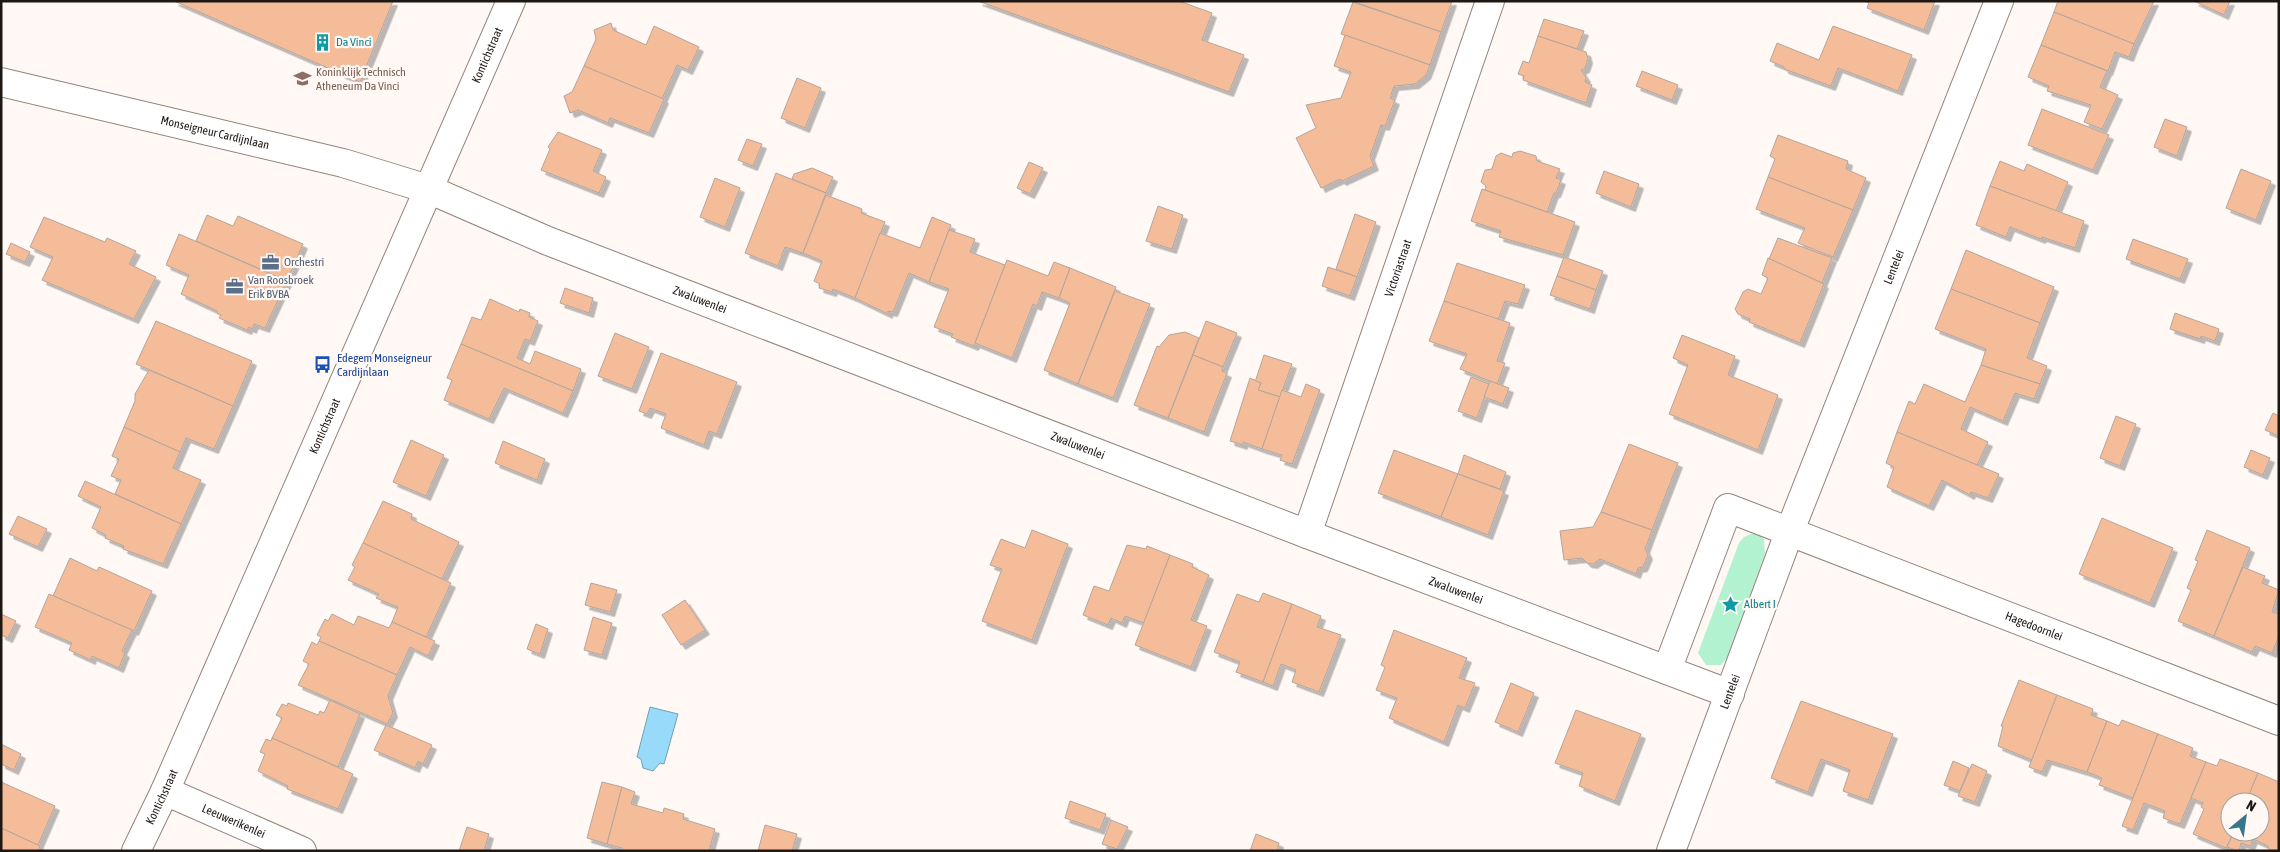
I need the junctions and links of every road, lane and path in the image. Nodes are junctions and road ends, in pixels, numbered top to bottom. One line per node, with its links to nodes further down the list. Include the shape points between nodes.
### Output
1 (511, 1): 5 (street, Kontichstraat)
2 (1490, 1): 7 (street, Victoriastraat)
3 (1998, 1): 6 (street, Lentelei)
4 (1, 82): 5 (street, Monseigneur Cardijnlaan, via 343,162)
5 (428, 189): 7 (street, Zwaluwenlei, via 548,241); 11 (street, Kontichstraat)
6 (1790, 533): 8 (street, via 1728,508); 9 (street, Lentelei); 10 (street, Hagedoornlei)
7 (1307, 534): 8 (street, Zwaluwenlei)
8 (1667, 670): 9 (street, Zwaluwenlei)
9 (1730, 694): 14 (street, Lentelei)
10 (2279, 721)
11 (165, 791): 12 (street, Kontichstraat); 13 (street, Leeuwerikenlei)
12 (136, 851)
13 (302, 851)
14 (1671, 851)

